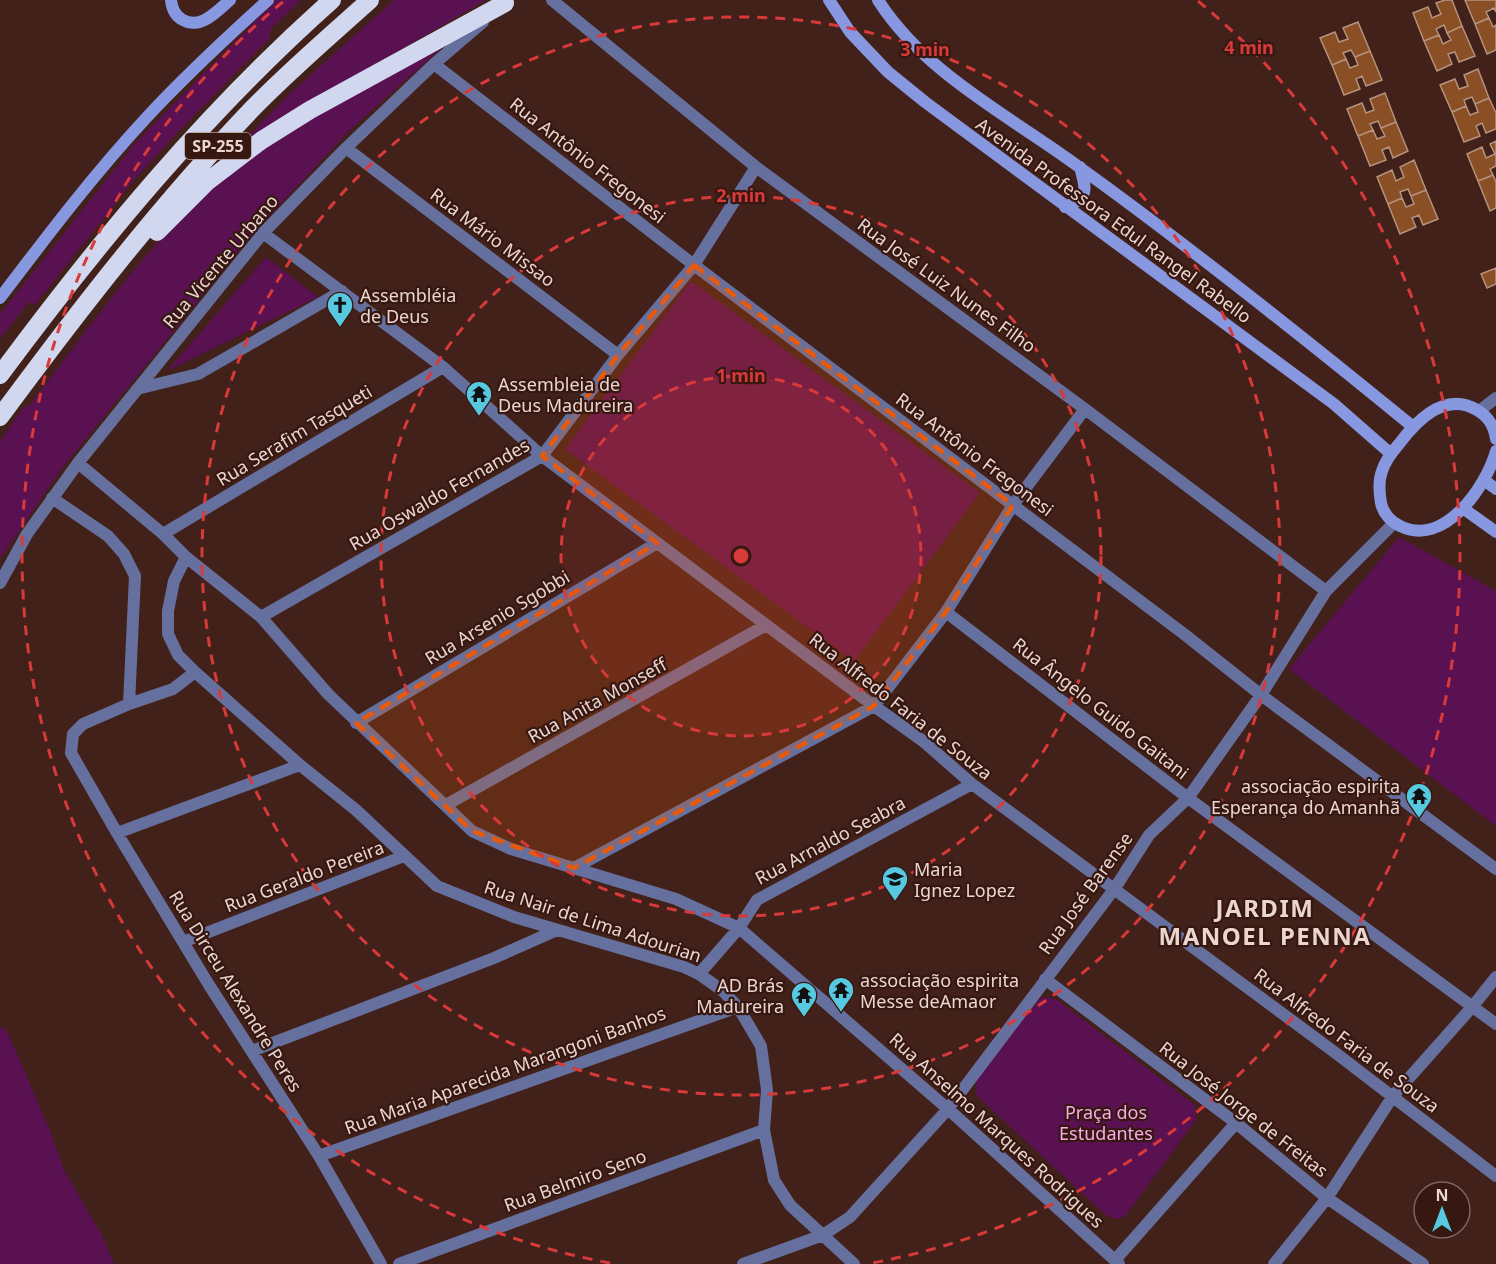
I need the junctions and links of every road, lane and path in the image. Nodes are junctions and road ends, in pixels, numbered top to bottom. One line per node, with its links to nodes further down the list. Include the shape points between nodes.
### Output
1 (171, 0): 2 (main road, via 178,17 196,23)
2 (230, 0)
3 (268, 0): 20 (main road, via 147,117 57,223)
4 (316, 0): 12 (highway)
5 (332, 0): 12 (highway, SP-255)
6 (370, 0): 22 (highway, SP-255, via 255,106 186,181)
7 (552, 0): 14 (street, Rua José Luiz Nunes Filho)
8 (829, 0): 16 (main road, Avenida Professora Edul Rangel Rabello, via 850,32 888,72)
9 (878, 0): 15 (main road, Avenida Professora Edul Rangel Rabello, via 915,46 948,75)
10 (510, 2): 11 (street, Rua Vicente Urbano); 22 (highway, via 310,111 236,158)
11 (434, 64): 13 (street, Rua Vicente Urbano); 18 (street, Rua Antônio Fregonesi)
12 (220, 106): 21 (highway, SP-255)
13 (346, 148): 17 (street, Rua Vicente Urbano); 23 (street, Rua Mário Missao)
14 (756, 167): 18 (street, Rua Oswaldo Fernandes); 29 (street, Rua José Luiz Nunes Filho)
15 (1080, 167): 16 (main road, via 1084,195); 32 (main road, Avenida Professora Edul Rangel Rabello, via 1302,335)
16 (1065, 207): 35 (main road, Avenida Professora Edul Rangel Rabello, via 1334,404)
17 (263, 233): 19 (street, Rua Alfredo Faria de Souza); 27 (street, Rua Vicente Urbano)
18 (694, 266): 23 (street, Rua Oswaldo Fernandes); 41 (street, Rua Antônio Fregonesi)
19 (342, 291): 25 (street, Rua Alfredo Faria de Souza); 27 (street, via 198,375)
20 (0, 298)
21 (53, 303): 24 (highway); 26 (highway, SP-255)
22 (81, 308): 31 (highway, SP-255)
23 (618, 355): 36 (street, Rua Oswaldo Fernandes)
24 (0, 359)
25 (443, 367): 36 (street, Rua Alfredo Faria de Souza); 45 (street, Rua Serafim Tasqueti)
26 (0, 375)
27 (137, 389): 37 (street, Rua Vicente Urbano)
28 (1496, 398): 30 (street)
29 (1085, 409): 41 (street); 49 (street, Rua José Luiz Nunes Filho)
30 (1479, 411): 32 (main road, via 1466,404 1451,404 1434,409); 33 (main road, via 1489,418)
31 (0, 417)
32 (1412, 426): 35 (main road)
33 (1496, 440)
34 (1496, 452): 38 (main road)
35 (1391, 454): 43 (main road, via 1378,487 1381,506)
36 (542, 456): 46 (street, Rua Alfredo Faria de Souza); 51 (street, Rua Oswaldo Fernandes)
37 (78, 463): 40 (street, Rua Vicente Urbano); 45 (street, Rua Anselmo Marques Rodrigues)
38 (1484, 480): 39 (main road); 42 (main road)
39 (1496, 489)
40 (52, 498): 48 (street, Rua Vicente Urbano); 55 (street, via 108,536 124,554 135,576)
41 (1013, 505): 50 (street); 54 (street, Rua Antônio Fregonesi)
42 (1464, 509): 43 (main road, via 1435,528 1405,529); 44 (main road)
43 (1394, 523): 49 (street, Rua José Barense)
44 (1496, 532)
45 (163, 534): 47 (street, Rua Anselmo Marques Rodrigues)
46 (657, 543): 52 (street, Rua Alfredo Faria de Souza); 57 (street, Rua Arsenio Sgobbi)
47 (186, 557): 51 (street, Rua Anselmo Marques Rodrigues); 53 (street, Rua Nair de Lima Adourian, via 174,581 168,633 178,655)
48 (0, 583)
49 (1326, 591): 54 (street, Rua José Barense)
50 (946, 612): 56 (street); 60 (street, Rua Ângelo Guido Gaitani)
51 (261, 617): 57 (street, Rua Anselmo Marques Rodrigues)
52 (766, 625): 56 (street, Rua Alfredo Faria de Souza); 61 (street, Rua Anita Monseff)
53 (195, 672): 55 (street, via 173,689); 58 (street, Rua Nair de Lima Adourian)
54 (1261, 695): 60 (street, Rua José Barense); 65 (street, Rua Antônio Fregonesi)
55 (129, 704): 62 (street, Rua Dirceu Alexandre Peres, via 83,724 73,734 71,753)
56 (874, 706): 59 (street, Rua Alfredo Faria de Souza, via 923,741); 64 (street)
57 (356, 723): 61 (street, Rua Anselmo Marques Rodrigues)
58 (300, 765): 62 (street); 63 (street, Rua Nair de Lima Adourian, via 356,810)
59 (972, 784): 66 (street, Rua Alfredo Faria de Souza); 67 (street, Rua Arnaldo Seabra, via 757,900)
60 (1188, 798): 66 (street, Rua José Barense, via 1149,835); 73 (street, Rua Ângelo Guido Gaitani)
61 (446, 806): 64 (street, Rua Anselmo Marques Rodrigues, via 472,831 511,849)
62 (117, 833): 69 (street, Rua Dirceu Alexandre Peres)
63 (404, 856): 68 (street, Rua Nair de Lima Adourian, via 437,886); 69 (street, Rua Geraldo Pereira)
64 (574, 868): 67 (street, Rua Anselmo Marques Rodrigues, via 676,899)
65 (1496, 869)
66 (1116, 888): 72 (street, Rua José Barense); 77 (street, Rua Alfredo Faria de Souza)
67 (739, 928): 70 (street, Rua Arnaldo Seabra); 78 (street, Rua Anselmo Marques Rodrigues)
68 (557, 930): 70 (street, Rua Nair de Lima Adourian); 76 (street)
69 (183, 942): 76 (street, Rua Dirceu Alexandre Peres)
70 (699, 974): 74 (street, Rua Nair de Lima Adourian)
71 (1496, 977): 73 (street)
72 (1045, 979): 78 (street, Rua José Barense); 79 (street, Rua José Jorge de Freitas)
73 (1473, 1006): 75 (street, Rua Ângelo Guido Gaitani); 77 (street)
74 (738, 1007): 80 (street, Rua Nair de Lima Adourian, via 761,1046 767,1090); 81 (street, Rua Maria Aparecida Marangoni Banhos)
75 (1496, 1024)
76 (252, 1051): 81 (street, Rua Dirceu Alexandre Peres)
77 (1393, 1096): 82 (street, Rua Alfredo Faria de Souza); 83 (street)
78 (948, 1109): 84 (street, Rua José Barense, via 850,1217); 85 (street, Rua Anselmo Marques Rodrigues)
79 (1236, 1123): 83 (street, Rua José Jorge de Freitas); 85 (street)
80 (764, 1130): 84 (street, Rua Nair de Lima Adourian, via 774,1180 790,1204); 87 (street, Rua Belmiro Seno)
81 (319, 1156): 86 (street, Rua Dirceu Alexandre Peres)
82 (1496, 1176)
83 (1327, 1198): 90 (street); 91 (street, Rua José Jorge de Freitas)
84 (823, 1235): 88 (street, Rua José Barense); 89 (street, Rua Nair de Lima Adourian)
85 (1117, 1262)
86 (381, 1264)
87 (399, 1264)
88 (742, 1264)
89 (854, 1264)
90 (1274, 1264)
91 (1423, 1264)

